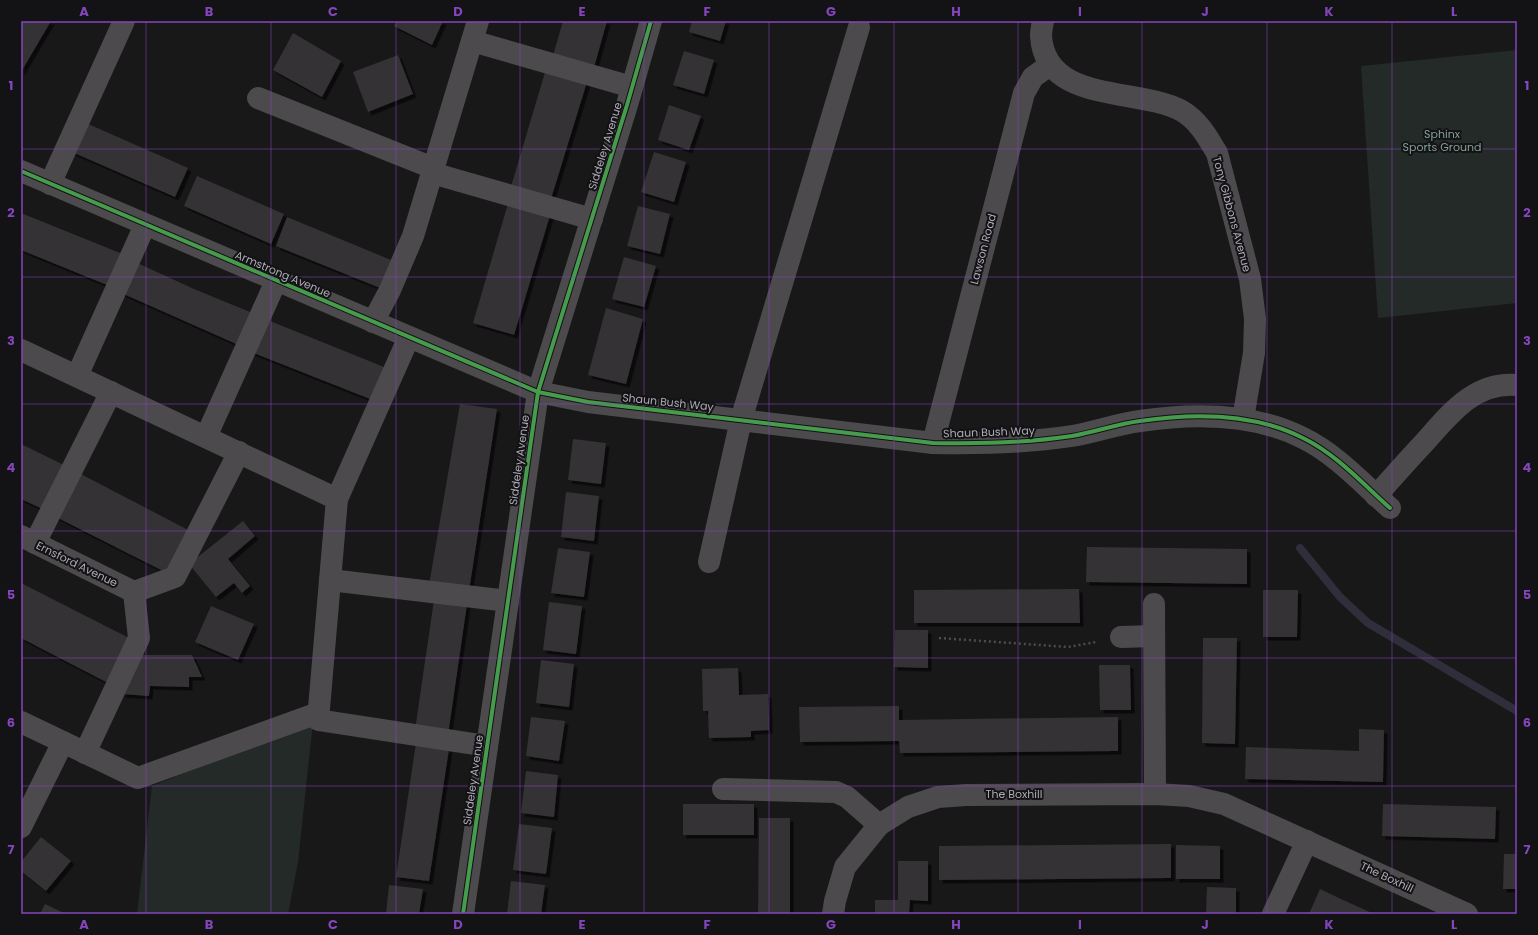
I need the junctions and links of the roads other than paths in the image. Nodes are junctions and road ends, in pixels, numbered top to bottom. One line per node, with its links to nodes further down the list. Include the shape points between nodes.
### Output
1 (124, 21): 11 (street)
2 (651, 21): 7 (street, Siddeley Avenue)
3 (1043, 21): 6 (street, via 1041,36)
4 (859, 27): 23 (street)
5 (475, 31): 7 (street); 9 (street)
6 (1050, 65): 22 (street, Tony Gibbons Avenue, via 1070,81 1086,88 1165,104 1183,112 1196,123 1217,154 1250,279 1255,319 1254,353); 25 (street, Lawson Road, via 1033,77 1024,93)
7 (632, 87): 12 (street, Siddeley Avenue)
8 (258, 98): 9 (street)
9 (433, 170): 12 (street); 15 (street, via 413,236)
10 (21, 171): 11 (street, Armstrong Avenue)
11 (50, 184): 13 (street, Armstrong Avenue)
12 (592, 219): 21 (street, Siddeley Avenue)
13 (145, 224): 14 (street, Armstrong Avenue); 18 (street)
14 (276, 282): 15 (street, Armstrong Avenue); 24 (street)
15 (373, 322): 16 (street, Armstrong Avenue)
16 (409, 338): 21 (street, Armstrong Avenue); 27 (street)
17 (21, 350): 18 (street)
18 (77, 376): 20 (street)
19 (1517, 385): 22 (street, Shaun Bush Way, via 1491,387 1456,407 1383,502 1321,448 1285,430)
20 (111, 392): 24 (street); 28 (street)
21 (538, 392): 23 (street, Shaun Bush Way, via 588,402); 32 (street, Siddeley Avenue)
22 (1243, 419): 25 (street, Shaun Bush Way, via 1181,417 1139,421 1072,436 1039,440 971,444)
23 (741, 420): 25 (street, Shaun Bush Way); 29 (street)
24 (206, 437): 26 (street)
25 (933, 442)
26 (239, 452): 27 (street); 31 (street, via 175,577)
27 (337, 499): 30 (street)
28 (26, 543): 31 (street, Ernsford Avenue)
29 (709, 562)
30 (330, 580): 32 (street); 36 (street)
31 (134, 592): 40 (street, via 140,638)
32 (508, 601): 39 (street, Siddeley Avenue)
33 (1154, 604): 34 (street)
34 (1154, 636): 35 (street); 42 (street)
35 (1121, 637)
36 (318, 713): 39 (street, via 318,720); 40 (street, via 138,778)
37 (21, 722): 38 (street)
38 (63, 742): 40 (street); 44 (street)
39 (487, 746): 46 (street, Siddeley Avenue)
40 (85, 753)
41 (723, 789): 43 (street, via 836,792 847,797)
42 (1155, 794): 43 (street, The Boxhill, via 938,797 908,807); 45 (street, The Boxhill, via 1189,796 1224,804)
43 (879, 825): 47 (street, The Boxhill, via 845,867)
44 (21, 827)
45 (1307, 840): 48 (street); 49 (street, The Boxhill)
46 (463, 914)
47 (833, 914)
48 (1273, 914)
49 (1467, 914)

